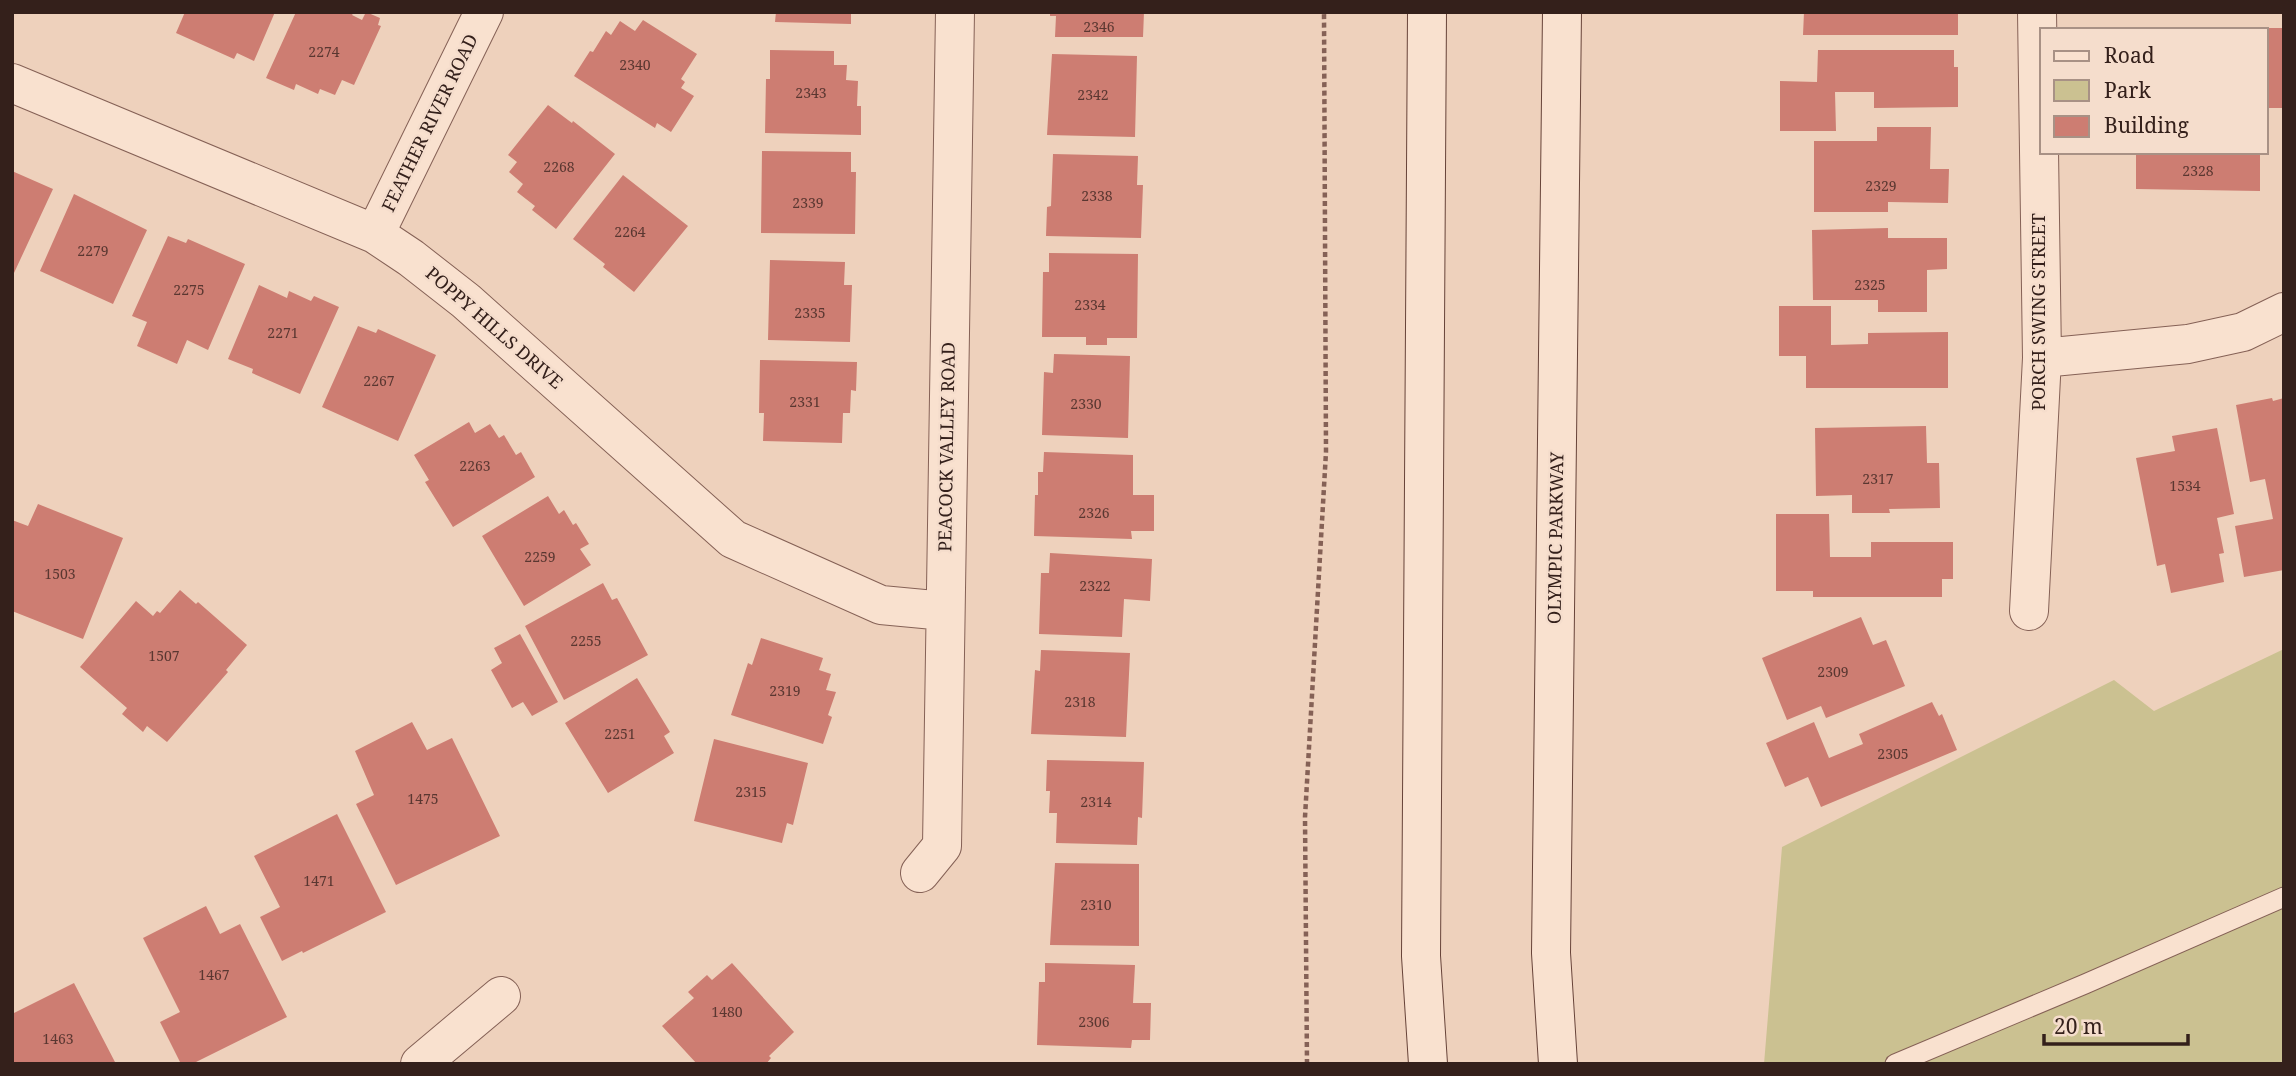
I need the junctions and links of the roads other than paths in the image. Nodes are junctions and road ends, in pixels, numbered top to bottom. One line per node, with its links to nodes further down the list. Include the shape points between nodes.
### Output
1 (484, 12): 7 (street, FEATHER RIVER ROAD)
2 (955, 12): 10 (street, PEACOCK VALLEY ROAD)
3 (1427, 12): 16 (street, via 1421,956)
4 (1562, 12): 17 (street, OLYMPIC PARKWAY, via 1551,953)
5 (2037, 12): 9 (street, PORCH SWING STREET)
6 (12, 83): 7 (street, POPPY HILLS DRIVE)
7 (375, 234): 10 (street, POPPY HILLS DRIVE, via 466,301 733,539 881,605)
8 (2284, 312): 9 (street, via 2243,332 2188,344)
9 (2042, 358): 11 (street, PORCH SWING STREET)
10 (945, 611): 12 (street, PEACOCK VALLEY ROAD, via 942,846)
11 (2029, 611)
12 (920, 873)
13 (2284, 897): 18 (lane)
14 (500, 996): 15 (street)
15 (420, 1064)
16 (1427, 1064)
17 (1558, 1064)
18 (1895, 1064)

